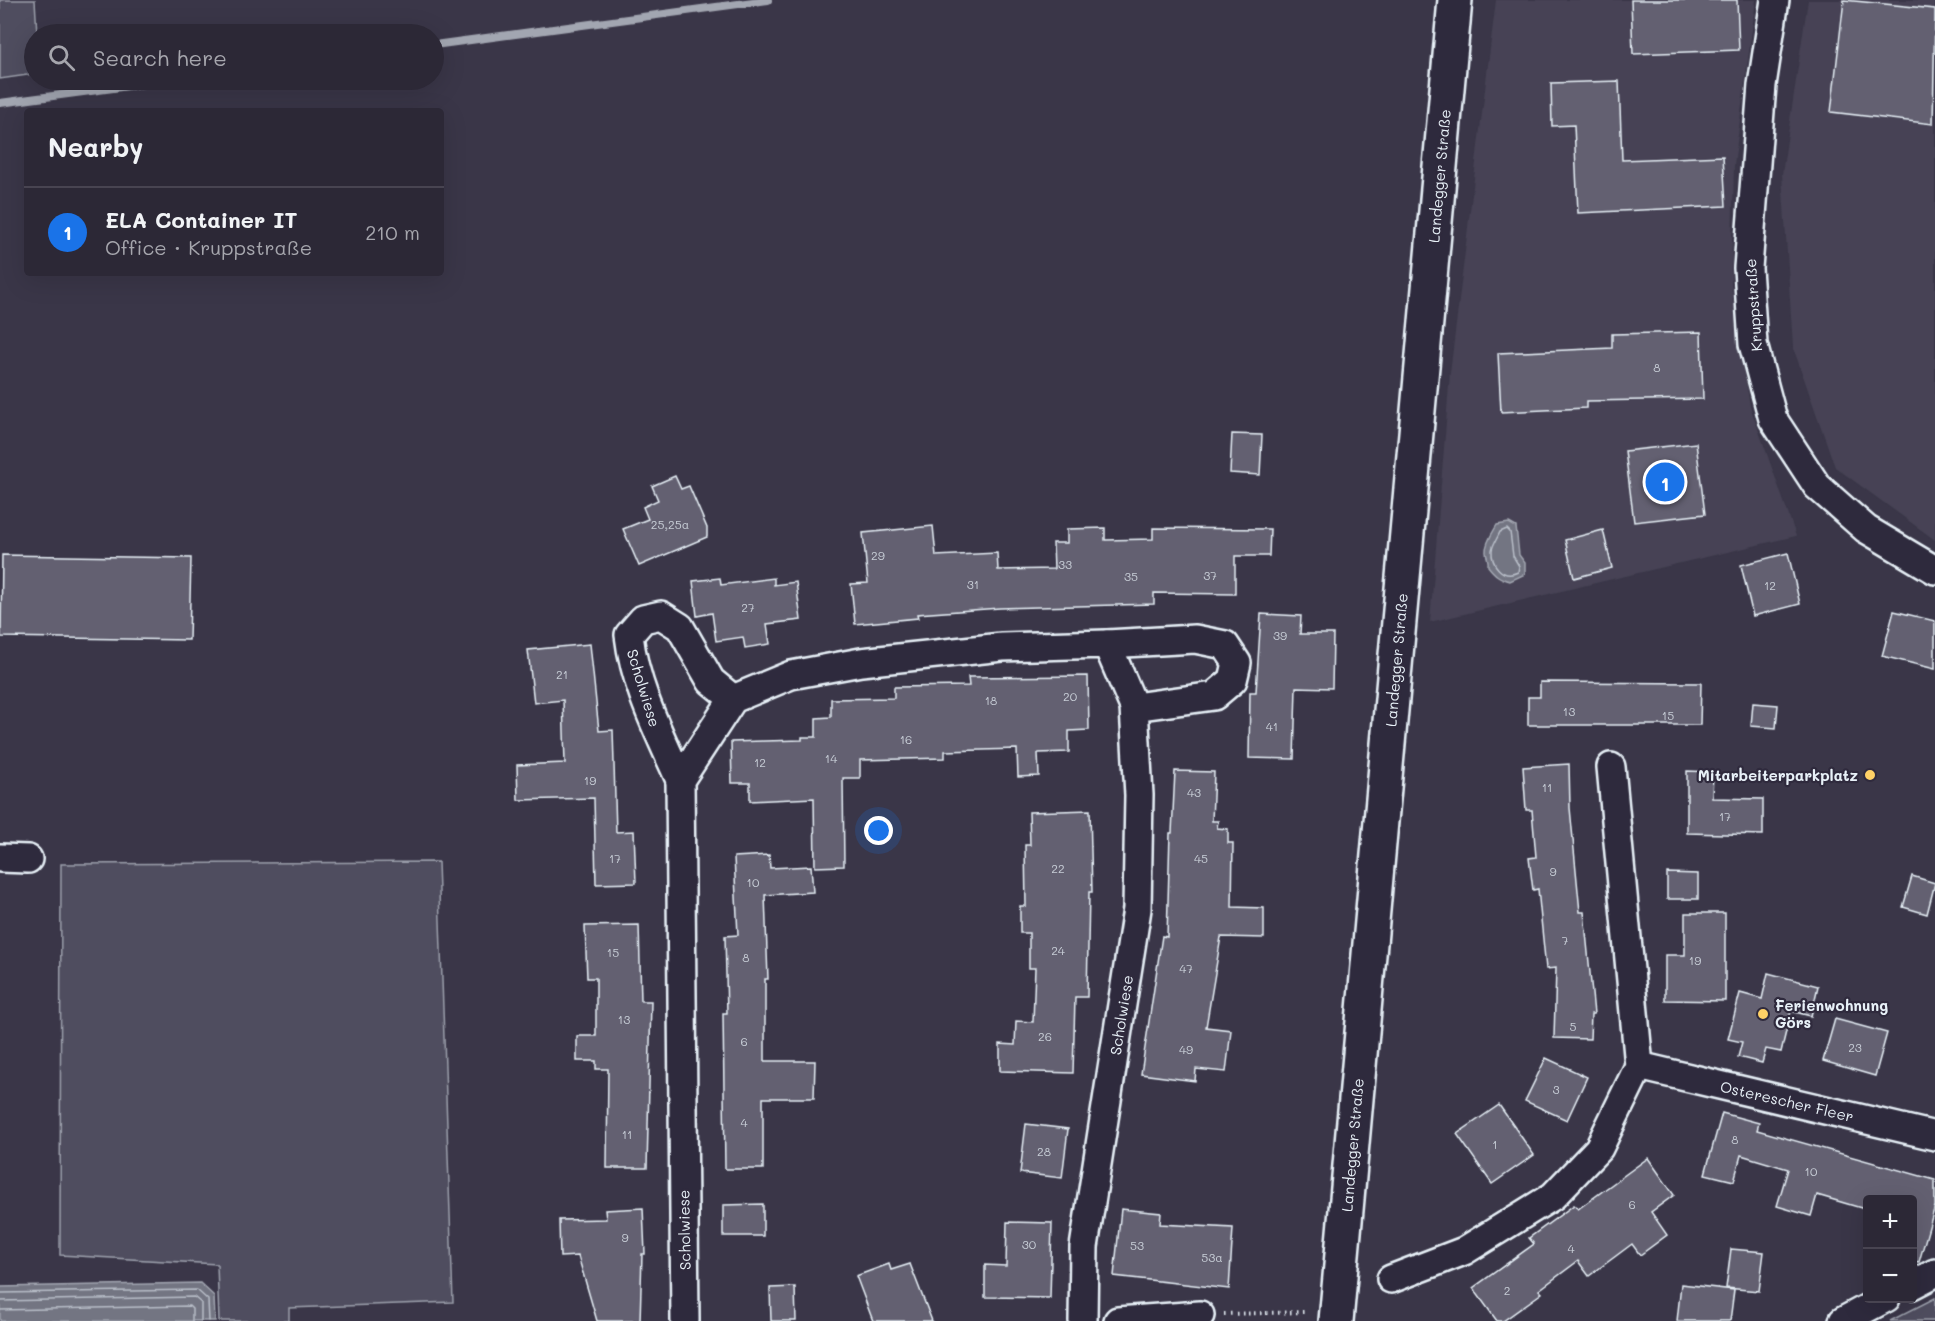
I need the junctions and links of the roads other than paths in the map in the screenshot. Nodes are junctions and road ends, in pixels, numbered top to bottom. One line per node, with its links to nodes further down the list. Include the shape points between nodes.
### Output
1 (1455, 0): 18 (main road, Landegger Straße)
2 (1775, 0): 3 (street, Kruppstraße, via 1762,86 1748,268 1753,344 1770,409 1817,486 1866,529)
3 (1935, 570)
4 (1107, 644): 5 (street, via 1002,647 861,662 791,675); 6 (street, Scholwiese); 6 (street, via 1195,639 1225,645 1237,663 1233,680 1214,696)
5 (732, 699): 8 (street); 8 (street, Scholwiese, via 711,681 681,627 661,615 643,619 629,635 649,712)
6 (1134, 706): 20 (street, Scholwiese, via 1139,795 1137,909 1084,1247)
7 (1611, 767): 11 (street)
8 (680, 780): 19 (street, Scholwiese)
9 (0, 858): 10 (street)
10 (28, 859)
11 (1639, 1066): 12 (street, Osterescher Fleer); 14 (street, via 1599,1148 1553,1196 1464,1251)
12 (1935, 1136)
13 (1935, 1273): 15 (street)
14 (1391, 1279)
15 (1917, 1282)
16 (1878, 1303): 22 (street)
17 (1200, 1315): 21 (street)
18 (1326, 1316)
19 (685, 1321)
20 (1083, 1321)
21 (1118, 1321)
22 (1843, 1321)

